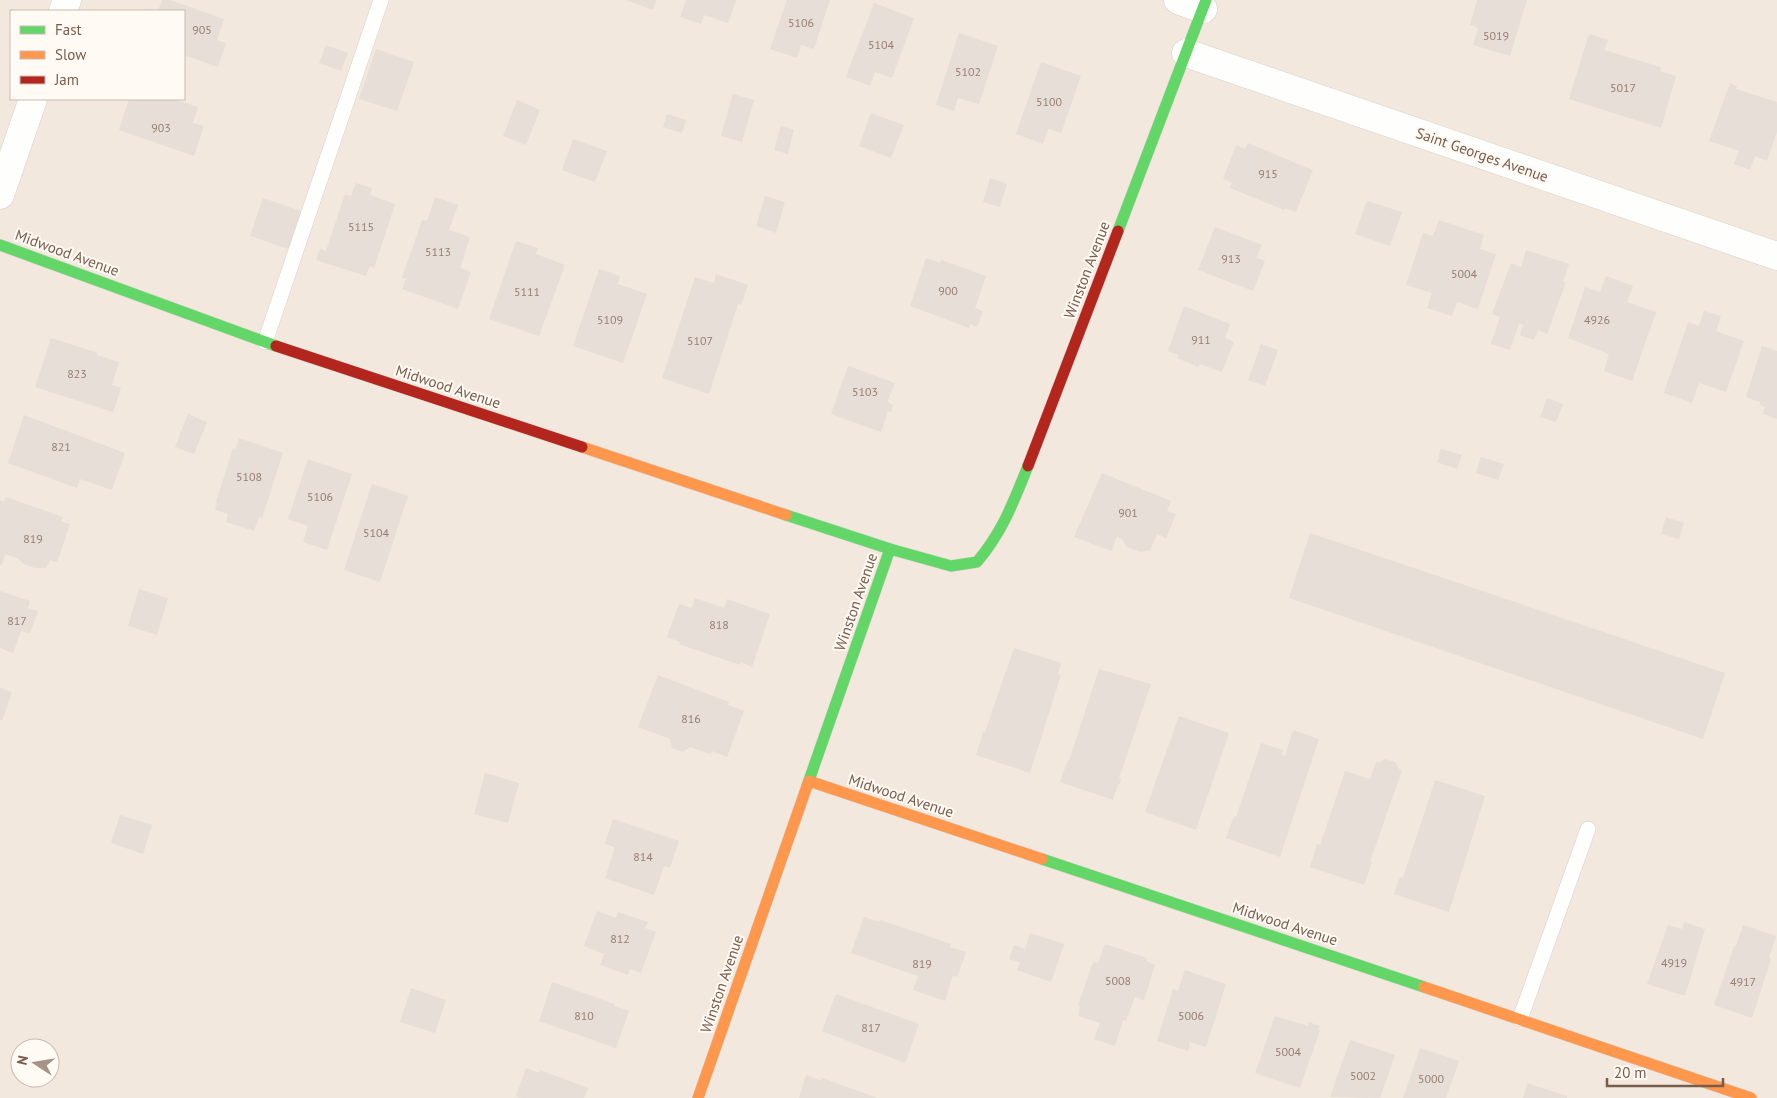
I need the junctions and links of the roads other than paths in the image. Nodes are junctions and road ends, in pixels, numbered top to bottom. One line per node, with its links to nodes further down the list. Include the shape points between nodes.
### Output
1 (380, 0): 8 (lane)
2 (1196, 3): 3 (street, Winston Avenue)
3 (1186, 53): 7 (street, Saint Georges Avenue); 9 (street, Winston Avenue, via 1010,512 993,543 977,562 951,566)
4 (33, 100): 5 (street)
5 (0, 195)
6 (0, 245): 8 (street, Midwood Avenue)
7 (1777, 256)
8 (265, 342): 9 (street, Midwood Avenue)
9 (890, 549): 10 (street, Winston Avenue)
10 (809, 781): 12 (street, Midwood Avenue); 13 (street, Winston Avenue)
11 (1588, 828): 12 (lane)
12 (1520, 1019): 14 (street, Midwood Avenue)
13 (698, 1098)
14 (1751, 1098)

